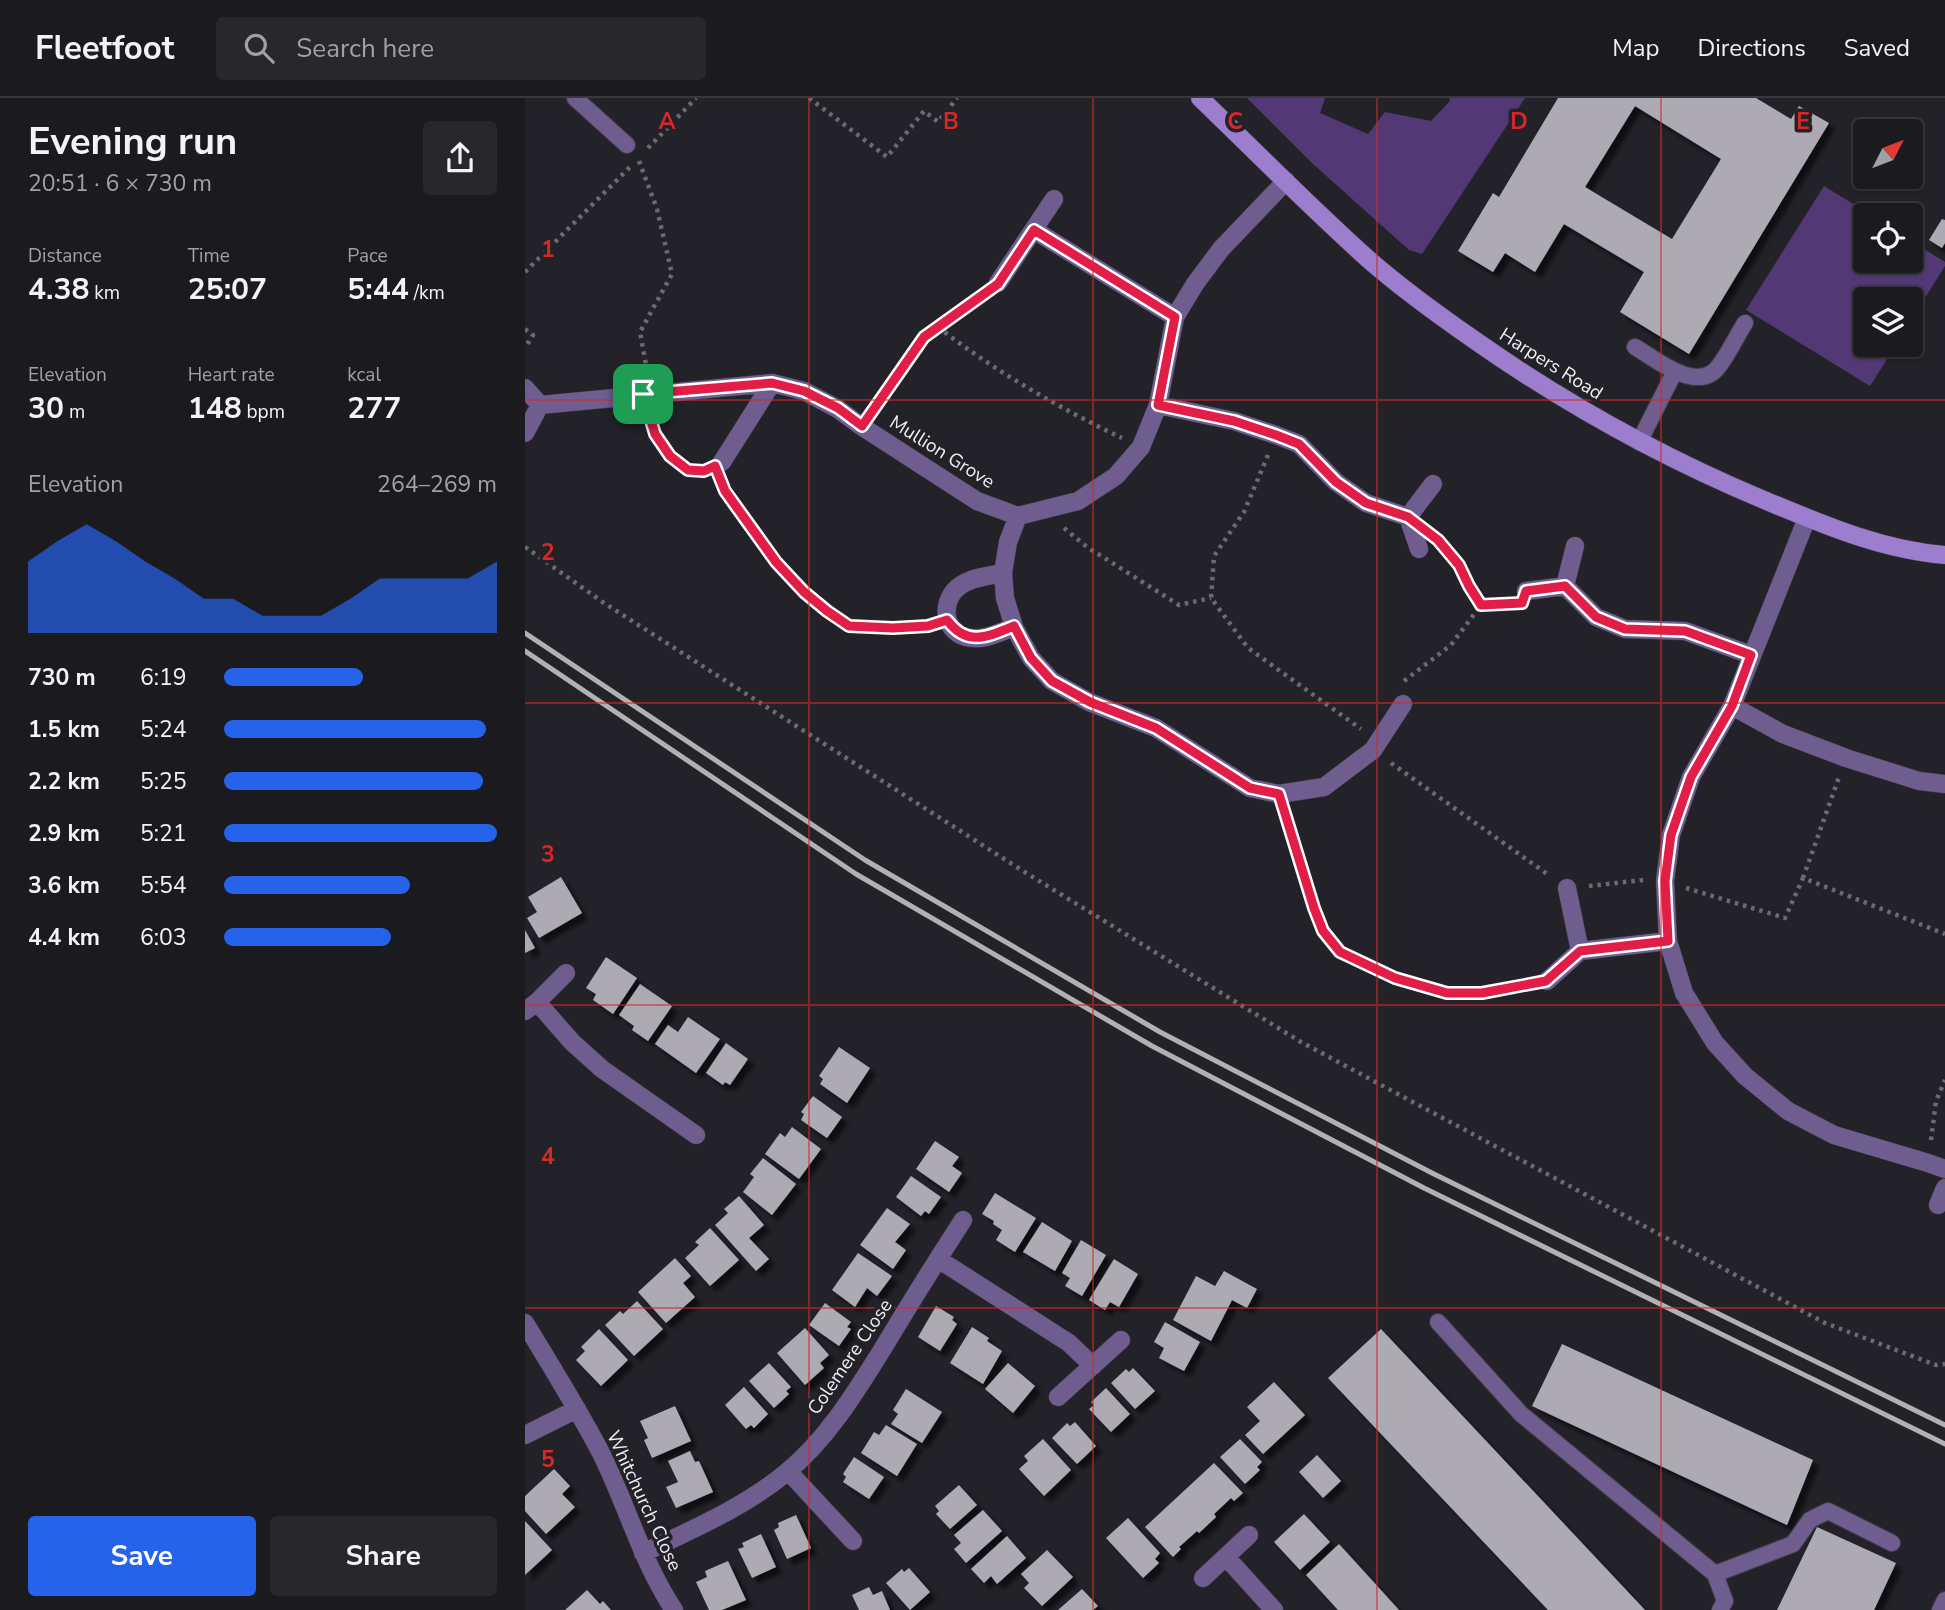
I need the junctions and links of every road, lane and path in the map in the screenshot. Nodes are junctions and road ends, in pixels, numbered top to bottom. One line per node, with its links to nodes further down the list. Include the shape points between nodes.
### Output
1 (575, 98): 6 (lane)
2 (696, 98): 7 (path)
3 (809, 98): 4 (path, via 887,157 924,111 938,122)
4 (957, 98)
5 (1200, 98): 8 (street, Harpers Road)
6 (627, 145): 7 (path)
7 (638, 159): 11 (path); 22 (path, via 657,209 672,274 641,332 646,365)
8 (1286, 181): 13 (street, via 1221,249); 28 (street, Harpers Road, via 1369,260 1432,311)
9 (1054, 200): 10 (street)
10 (1034, 230): 12 (street); 13 (street)
11 (525, 272)
12 (998, 284): 15 (path)
13 (1175, 317): 24 (street)
14 (1745, 323): 19 (lane, via 1717,369 1692,377)
15 (938, 327): 25 (path, via 924,337); 29 (path, via 1021,383)
16 (525, 329): 18 (path, via 533,335)
17 (1635, 347): 19 (lane)
18 (525, 348)
19 (1675, 371): 28 (lane)
20 (772, 383): 22 (street, Mullion Grove); 25 (street, Mullion Grove, via 804,391); 30 (street)
21 (525, 388): 23 (street)
22 (643, 394): 23 (street, Mullion Grove); 30 (path, via 655,434 670,456 688,470 704,471)
23 (540, 405): 26 (street)
24 (1158, 405): 27 (street); 29 (street)
25 (862, 426): 33 (street, Mullion Grove, via 977,501)
26 (525, 433)
27 (1276, 435): 34 (street, via 1299,444 1336,482 1366,503); 44 (path, via 1244,512 1214,556)
28 (1639, 442): 35 (street, Harpers Road)
29 (1141, 446): 32 (street, via 1116,476 1078,501)
30 (719, 464): 46 (path, via 725,491 776,562 838,619 849,626 893,628)
31 (1433, 484): 34 (street)
32 (1043, 510): 33 (street); 44 (path, via 1087,547 1179,605)
33 (1018, 516): 41 (street)
34 (1408, 517): 39 (street)
35 (1807, 518): 40 (street, Harpers Road, via 1878,543); 48 (street)
36 (1438, 540): 45 (path, via 1459,565)
37 (525, 547): 72 (path, via 697,663 1301,1042 1825,1323 1937,1365)
38 (1575, 547): 42 (street)
39 (1419, 548)
40 (1945, 555)
41 (1003, 573): 46 (street, via 959,586 946,607); 47 (street)
42 (1565, 586): 43 (street); 48 (street, via 1596,617 1625,629 1685,631)
43 (1526, 591): 45 (path, via 1522,603)
44 (1211, 598): 51 (path, via 1248,648 1360,727)
45 (1481, 605): 49 (path, via 1451,645 1400,684)
46 (947, 620): 47 (street, via 966,637 994,635)
47 (1014, 626): 54 (street, via 1031,658 1052,681 1156,728 1250,788)
48 (1751, 655): 50 (street)
49 (1403, 704): 51 (street)
50 (1732, 706): 52 (street, via 1783,734); 56 (street, via 1691,777 1671,835)
51 (1373, 750): 54 (street, via 1324,787); 57 (path)
52 (1846, 758): 53 (street, via 1919,781); 55 (path)
53 (1945, 783)
54 (1279, 794): 62 (path, via 1314,908 1323,931 1340,952 1395,978 1447,993 1482,993)
55 (1803, 878): 56 (path, via 1785,918); 58 (path)
56 (1665, 881): 57 (path); 59 (street)
57 (1567, 888): 60 (street)
58 (1945, 934)
59 (1668, 941): 60 (street); 66 (street, via 1684,993 1715,1043 1745,1076 1788,1111 1834,1135)
60 (1580, 951): 62 (street)
61 (566, 974): 63 (street)
62 (1546, 981)
63 (531, 1007): 65 (street, via 601,1069)
64 (1945, 1080): 66 (path, via 1936,1101)
65 (696, 1135)
66 (1937, 1166)
67 (963, 1220): 68 (street, Colemere Close)
68 (938, 1259): 73 (street, via 1069,1343); 77 (street, Colemere Close, via 836,1420)
69 (1438, 1322): 83 (lane, via 1521,1414)
70 (525, 1323): 75 (street, Whitchurch Close)
71 (1121, 1340): 73 (street)
72 (1945, 1364)
73 (1093, 1366): 74 (street)
74 (1058, 1397)
75 (577, 1409): 76 (street); 81 (street, Whitchurch Close, via 602,1455)
76 (525, 1434)
77 (788, 1471): 79 (street); 81 (street, Colemere Close, via 712,1520)
78 (1249, 1535): 82 (street)
79 (853, 1541)
80 (1892, 1543): 83 (lane, via 1828,1511 1810,1520 1793,1544)
81 (643, 1553): 86 (street, Whitchurch Close)
82 (1226, 1557): 84 (street); 87 (street)
83 (1715, 1574): 88 (lane, via 1725,1601)
84 (1202, 1578)
85 (1945, 1600): 89 (lane)
86 (674, 1610)
87 (1274, 1610)
88 (1720, 1610)
89 (1940, 1610)

